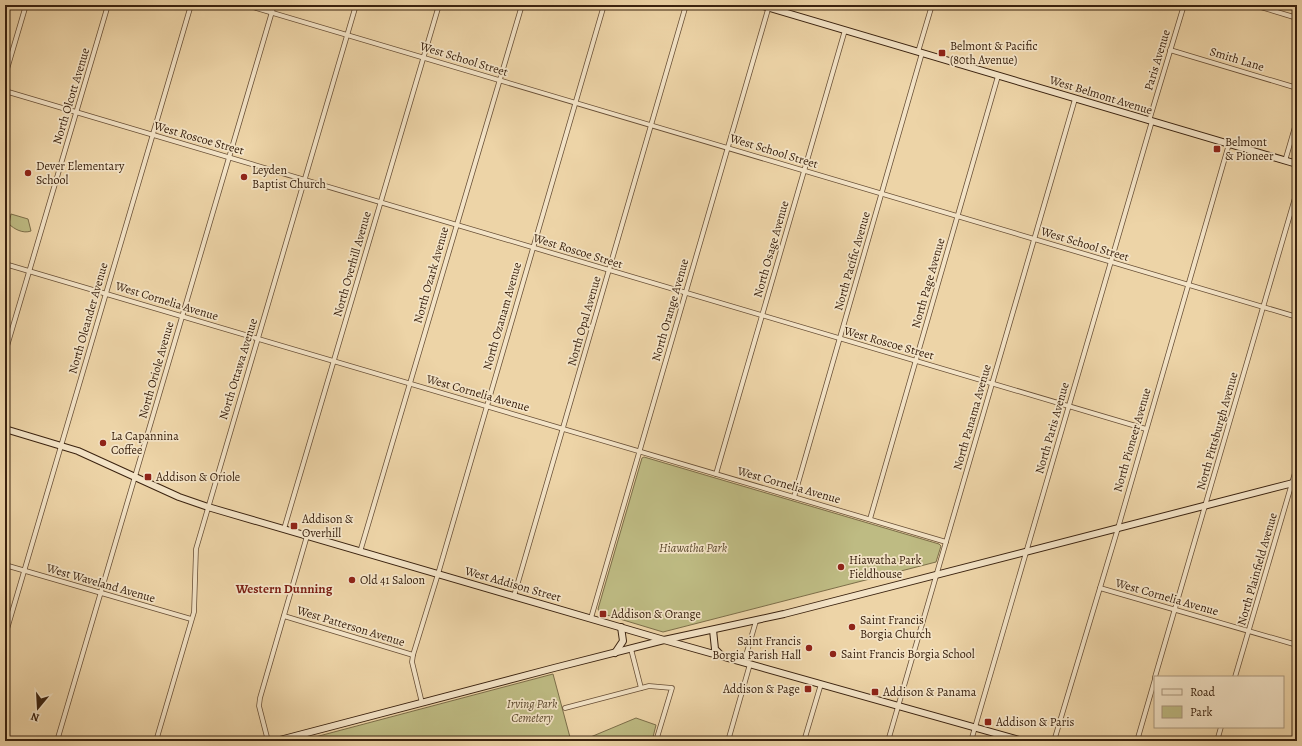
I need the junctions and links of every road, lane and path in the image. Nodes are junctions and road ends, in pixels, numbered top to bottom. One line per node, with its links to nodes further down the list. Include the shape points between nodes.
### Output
1 (26, 5): 23 (street)
2 (108, 5): 30 (street, North Olcott Avenue)
3 (191, 5): 34 (street, North Oleander Avenue)
4 (246, 5): 16 (street, West School Street)
5 (274, 5): 16 (street, North Oriole Avenue)
6 (356, 5): 19 (street, North Ottawa Avenue)
7 (439, 5): 22 (street, North Overhill Avenue)
8 (522, 5): 25 (street, North Ozark Avenue)
9 (604, 5): 29 (street, North Ozanam Avenue)
10 (686, 5): 33 (street, North Opal Avenue)
11 (760, 5): 15 (main road, West Belmont Avenue)
12 (932, 5): 21 (street, North Pacific Avenue)
13 (1184, 5): 20 (street, Paris Avenue)
14 (1254, 5): 17 (street)
15 (769, 6): 18 (main road, West Belmont Avenue); 36 (street, North Orange Avenue)
16 (272, 13): 19 (street, West School Street); 37 (street, North Oriole Avenue)
17 (1297, 18)
18 (845, 30): 21 (main road, West Belmont Avenue); 40 (street, North Osage Avenue)
19 (347, 35): 22 (street, West School Street); 41 (street, North Ottawa Avenue)
20 (1170, 50): 26 (street, Smith Lane); 32 (street, Paris Avenue)
21 (920, 53): 24 (main road, West Belmont Avenue); 43 (street, North Pacific Avenue)
22 (424, 58): 25 (street, West School Street); 44 (street, North Overhill Avenue)
23 (5, 76)
24 (998, 76): 28 (main road, West Belmont Avenue); 45 (street, North Page Avenue)
25 (500, 80): 29 (street, West School Street); 46 (street, North Ozark Avenue)
26 (1297, 88)
27 (5, 92): 30 (street, West Roscoe Street)
28 (1075, 99): 32 (main road, West Belmont Avenue); 47 (street, North Panama Avenue)
29 (575, 103): 33 (street, West School Street); 48 (street, North Ozanam Avenue)
30 (76, 112): 34 (street, West Roscoe Street); 52 (street, North Olcott Avenue)
31 (1297, 120): 38 (street)
32 (1151, 121): 35 (main road, West Belmont Avenue); 49 (street, North Paris Avenue)
33 (652, 125): 36 (street, West School Street); 51 (street, North Opal Avenue)
34 (152, 135): 37 (street, West Roscoe Street); 55 (street, North Oleander Avenue)
35 (1229, 144): 38 (main road, West Belmont Avenue); 53 (street, North Pioneer Avenue)
36 (728, 148): 40 (street, West School Street); 54 (street, North Orange Avenue)
37 (229, 158): 41 (street, West Roscoe Street); 57 (street, North Oriole Avenue)
38 (1285, 161): 39 (main road, West Belmont Avenue)
39 (1297, 164)
40 (804, 170): 43 (street, West School Street); 58 (street, North Osage Avenue)
41 (304, 180): 44 (street, West Roscoe Street); 60 (street, North Ottawa Avenue)
42 (1297, 191): 56 (street, North Pittsburgh Avenue)
43 (882, 194): 45 (street, West School Street); 61 (street, North Pacific Avenue)
44 (381, 203): 46 (street, West Roscoe Street); 63 (street, North Overhill Avenue)
45 (958, 216): 47 (street, West School Street); 64 (street, North Page Avenue)
46 (457, 225): 48 (street, West Roscoe Street); 65 (street, North Ozark Avenue)
47 (1034, 239): 49 (street, West School Street); 66 (street, North Panama Avenue)
48 (533, 248): 51 (street, West Roscoe Street); 67 (street, North Ozanam Avenue)
49 (1111, 262): 53 (street, West School Street); 68 (street, North Paris Avenue)
50 (5, 264): 52 (street, West Cornelia Avenue)
51 (609, 270): 54 (street, West Roscoe Street); 70 (street, North Opal Avenue)
52 (29, 271): 55 (street, West Cornelia Avenue); 62 (street, North Olcott Avenue)
53 (1189, 285): 56 (street, West School Street); 71 (street, North Pioneer Avenue)
54 (685, 293): 58 (street, West Roscoe Street); 73 (street, North Orange Avenue)
55 (106, 294): 57 (street, West Cornelia Avenue); 72 (street, North Oleander Avenue)
56 (1263, 307): 59 (street, West School Street); 79 (street, North Pittsburgh Avenue)
57 (182, 316): 60 (street, West Cornelia Avenue); 76 (street, North Oriole Avenue)
58 (762, 316): 61 (street, West Roscoe Street); 75 (street, North Osage Avenue)
59 (1297, 317)
60 (258, 338): 63 (street, West Cornelia Avenue); 80 (street, North Ottawa Avenue)
61 (840, 339): 64 (street, West Roscoe Street); 78 (street, North Pacific Avenue)
62 (5, 353)
63 (334, 361): 65 (street, West Cornelia Avenue); 83 (street, North Overhill Avenue)
64 (916, 361): 66 (street, West Roscoe Street); 81 (street, North Page Avenue)
65 (410, 384): 67 (street, West Cornelia Avenue); 87 (street, North Ozark Avenue)
66 (992, 384): 68 (street, West Roscoe Street); 85 (street, North Panama Avenue)
67 (486, 406): 70 (street, West Cornelia Avenue); 90 (street, North Ozanam Avenue)
68 (1069, 406): 71 (street, West Roscoe Street); 86 (street, North Paris Avenue)
69 (5, 429): 72 (main road, West Addison Street)
70 (563, 429): 73 (street, West Cornelia Avenue); 94 (street, North Opal Avenue)
71 (1146, 429): 82 (street, North Pioneer Avenue)
72 (61, 445): 76 (main road, West Addison Street); 89 (street, North Oleander Avenue)
73 (639, 451): 75 (street, West Cornelia Avenue); 97 (street, North Orange Avenue)
74 (1297, 466): 77 (street, North Plainfield Avenue)
75 (716, 474): 78 (street, West Cornelia Avenue)
76 (135, 477): 80 (main road, West Addison Street); 93 (street, North Oriole Avenue)
77 (1295, 482): 79 (main road); 102 (street, North Plainfield Avenue)
78 (794, 497): 81 (street, West Cornelia Avenue)
79 (1206, 505): 82 (main road); 95 (street, North Pittsburgh Avenue)
80 (208, 507): 83 (main road, West Addison Street); 98 (street, North Ottawa Avenue, via 196,549 194,612)
81 (870, 519): 85 (street, West Cornelia Avenue)
82 (1118, 528): 86 (main road); 92 (street, North Pioneer Avenue)
83 (284, 529): 84 (main road, West Addison Street)
84 (307, 536): 87 (main road, West Addison Street); 96 (street)
85 (946, 542): 91 (street, North Panama Avenue)
86 (1026, 551): 91 (main road); 119 (street, North Paris Avenue)
87 (360, 552): 90 (main road, West Addison Street)
88 (5, 565): 89 (street, West Waveland Avenue)
89 (24, 571): 93 (street, West Waveland Avenue); 103 (street, North Oleander Avenue)
90 (438, 574): 94 (main road, West Addison Street); 108 (street, North Ozanam Avenue)
91 (936, 575): 99 (main road); 117 (street, North Panama Avenue)
92 (1100, 588): 95 (street, West Cornelia Avenue); 132 (street, North Pioneer Avenue)
93 (101, 593): 98 (street, West Waveland Avenue); 122 (street, North Oriole Avenue)
94 (514, 596): 97 (main road, West Addison Street)
95 (1175, 610): 102 (street, West Cornelia Avenue); 111 (street, North Pittsburgh Avenue)
96 (284, 616): 108 (street, West Patterson Avenue); 124 (street, via 259,706)
97 (591, 618): 100 (main road, West Addison Street)
98 (191, 620): 123 (street, North Ottawa Avenue)
99 (756, 621): 101 (main road); 110 (street)
100 (621, 627): 104 (main road, West Addison Street); 107 (main road, via 623,641)
101 (713, 630): 104 (main road); 109 (main road, via 716,650)
102 (1249, 631): 105 (street, West Cornelia Avenue); 112 (street, North Plainfield Avenue)
103 (5, 636)
104 (664, 640): 106 (main road); 109 (main road, West Addison Street)
105 (1297, 645)
106 (631, 649): 107 (main road); 115 (street)
107 (615, 653): 116 (main road)
108 (413, 655): 116 (street, North Ozanam Avenue, via 412,662)
109 (722, 656): 110 (main road, West Addison Street)
110 (747, 663): 114 (main road, West Addison Street); 127 (street)
111 (1156, 676)
112 (1235, 676)
113 (1154, 682): 133 (street, North Pittsburgh Avenue)
114 (821, 684): 117 (main road, West Addison Street); 128 (street)
115 (641, 688): 118 (street); 126 (street, via 672,688)
116 (422, 703): 125 (main road)
117 (898, 706): 119 (main road, West Addison Street); 129 (street, North Panama Avenue)
118 (565, 708)
119 (975, 728): 130 (street, North Paris Avenue); 131 (main road, West Addison Street)
120 (1221, 728): 134 (street)
121 (1297, 737): 135 (street)
122 (57, 741)
123 (156, 741)
124 (268, 741)
125 (276, 741)
126 (656, 741)
127 (728, 741)
128 (804, 741)
129 (888, 741)
130 (971, 741)
131 (1023, 741)
132 (1054, 741)
133 (1137, 741)
134 (1217, 741)
135 (1296, 741)

